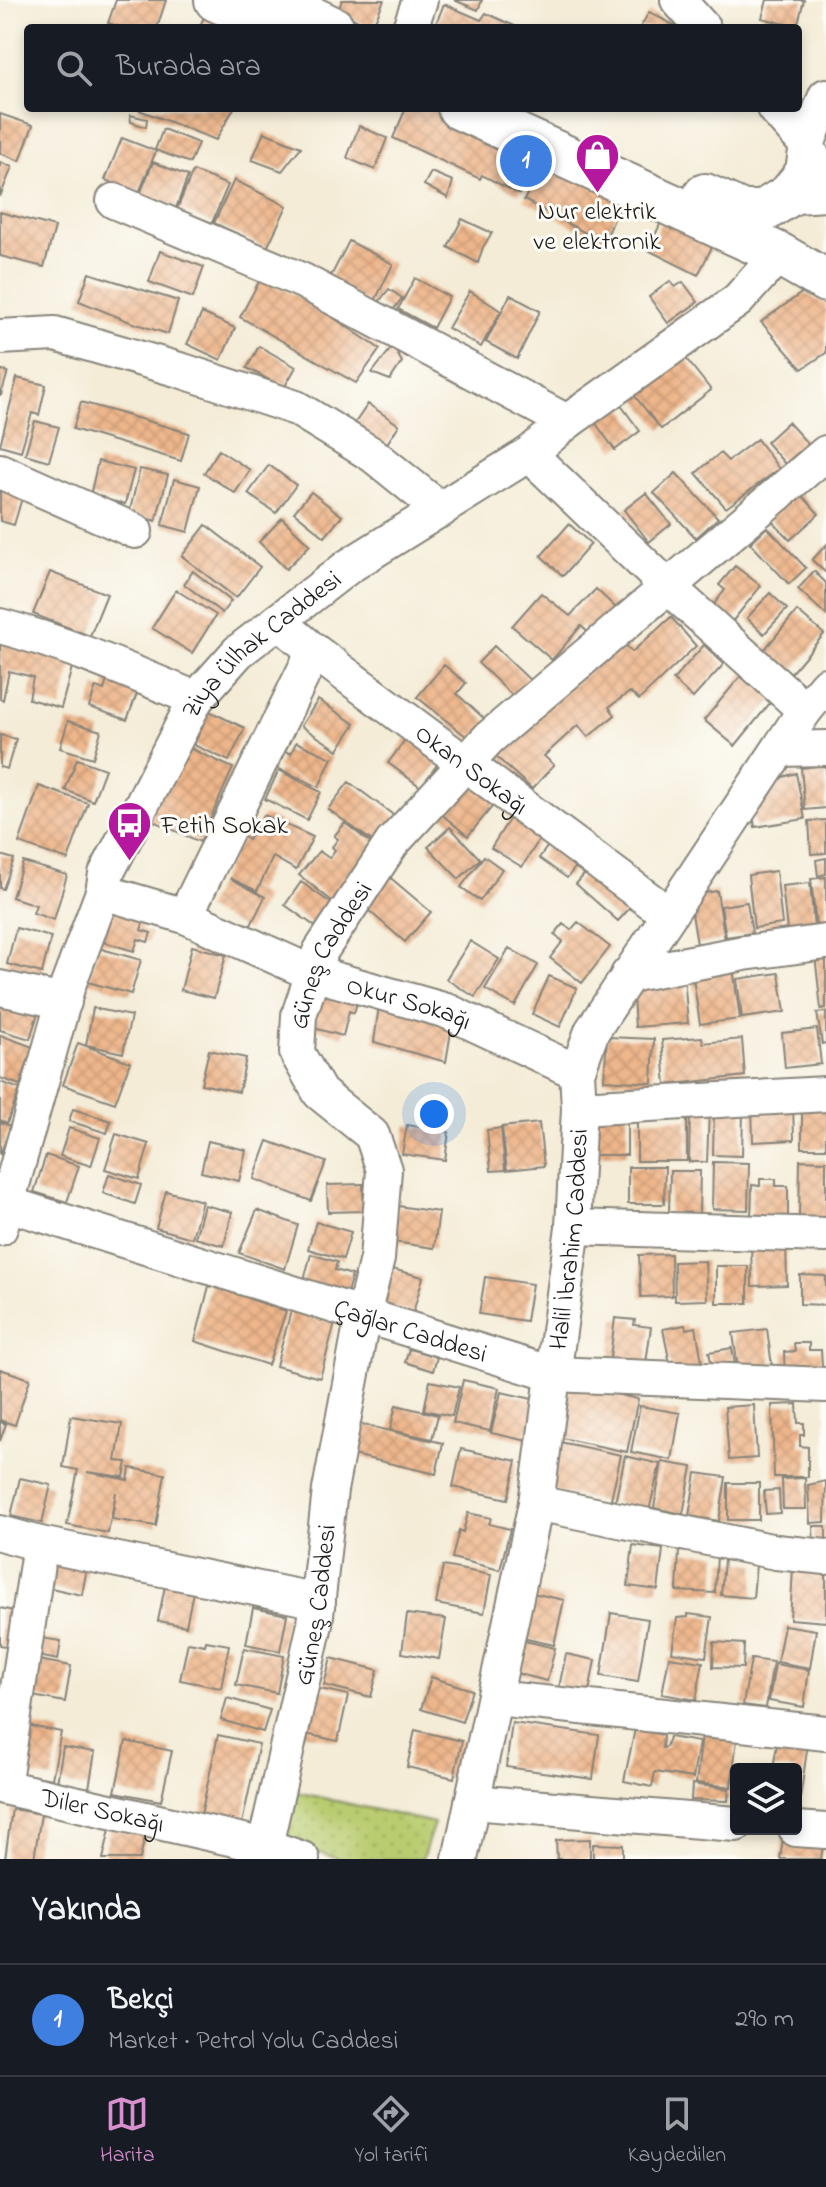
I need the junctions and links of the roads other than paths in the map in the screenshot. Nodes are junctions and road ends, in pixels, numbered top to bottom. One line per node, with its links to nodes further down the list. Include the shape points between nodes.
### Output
1 (216, 0): 5 (main road)
2 (274, 0): 6 (main road)
3 (420, 0): 7 (street)
4 (678, 0): 8 (street)
5 (270, 24)
6 (325, 24)
7 (411, 24)
8 (699, 24)
9 (826, 96): 13 (street)
10 (468, 112): 17 (main road)
11 (518, 112): 15 (main road, via 743,212 762,212)
12 (778, 112): 13 (street)
13 (807, 145): 14 (street); 15 (street, via 803,171)
14 (826, 187): 15 (main road)
15 (782, 198): 17 (main road, via 770,224)
16 (114, 201): 20 (street, via 303,281)
17 (779, 254): 18 (main road); 20 (street, Ziya Ülhak Caddesi, via 738,300)
18 (826, 281)
19 (0, 337): 24 (street, via 55,334 296,408 373,455)
20 (567, 422): 22 (street, Ziya Ülhak Caddesi)
21 (826, 453): 26 (street, Güneş Caddesi)
22 (529, 454): 24 (street, Ziya Ülhak Caddesi); 26 (street)
23 (0, 471): 25 (street)
24 (441, 510): 27 (street, Ziya Ülhak Caddesi, via 349,566)
25 (135, 531)
26 (667, 586): 30 (street); 34 (street, Güneş Caddesi)
27 (278, 621): 29 (street, Okan Sokağı); 31 (street, Ziya Ülhak Caddesi, via 238,652)
28 (0, 626): 31 (street, via 41,637)
29 (314, 651): 34 (street, Okan Sokağı); 37 (street)
30 (816, 698): 33 (street, Halil İbrahim Caddesi)
31 (196, 699): 35 (street, Ziya Ülhak Caddesi, via 106,874)
32 (826, 748): 33 (street)
33 (780, 749): 36 (street, Halil İbrahim Caddesi)
34 (464, 763): 36 (street, Okan Sokağı); 39 (street, Güneş Caddesi, via 392,843 320,952)
35 (103, 892): 37 (street, Okur Sokağı); 42 (street, Ziya Ülhak Caddesi)
36 (668, 914): 40 (street, Halil İbrahim Caddesi)
37 (185, 916): 39 (street, Okur Sokağı)
38 (826, 942): 40 (street)
39 (312, 973): 43 (street, Okur Sokağı, via 447,1011); 49 (street, Güneş Caddesi, via 299,1015 297,1053 320,1093 372,1135 384,1170 377,1259)
40 (628, 975): 43 (street, Halil İbrahim Caddesi, via 592,1031)
41 (0, 988): 42 (street)
42 (64, 1002): 46 (street, Ziya Ülhak Caddesi)
43 (577, 1072): 45 (street, Halil İbrahim Caddesi)
44 (826, 1094): 45 (street)
45 (579, 1108): 47 (street, Halil İbrahim Caddesi)
46 (4, 1216): 49 (street, Çağlar Caddesi)
47 (573, 1227): 48 (street); 50 (street, Halil İbrahim Caddesi)
48 (826, 1235)
49 (363, 1315): 50 (street, Çağlar Caddesi); 56 (street, Güneş Caddesi, via 330,1490)
50 (552, 1374): 51 (street, Çağlar Caddesi); 52 (street, Halil İbrahim Caddesi)
51 (826, 1385)
52 (536, 1503): 55 (street, via 776,1552); 57 (street, Halil İbrahim Caddesi)
53 (0, 1533): 54 (street)
54 (40, 1544): 56 (street); 63 (street, Diler Sokağı, via 3,1787)
55 (826, 1557)
56 (318, 1601): 63 (street, Güneş Caddesi)
57 (496, 1698): 58 (street); 59 (street, Halil İbrahim Caddesi)
58 (826, 1733)
59 (472, 1802): 60 (street); 65 (street, Halil İbrahim Caddesi)
60 (730, 1824)
61 (802, 1829): 62 (street)
62 (826, 1831)
63 (264, 1853): 64 (street, Diler Sokağı)
64 (302, 1859)
65 (460, 1859)

